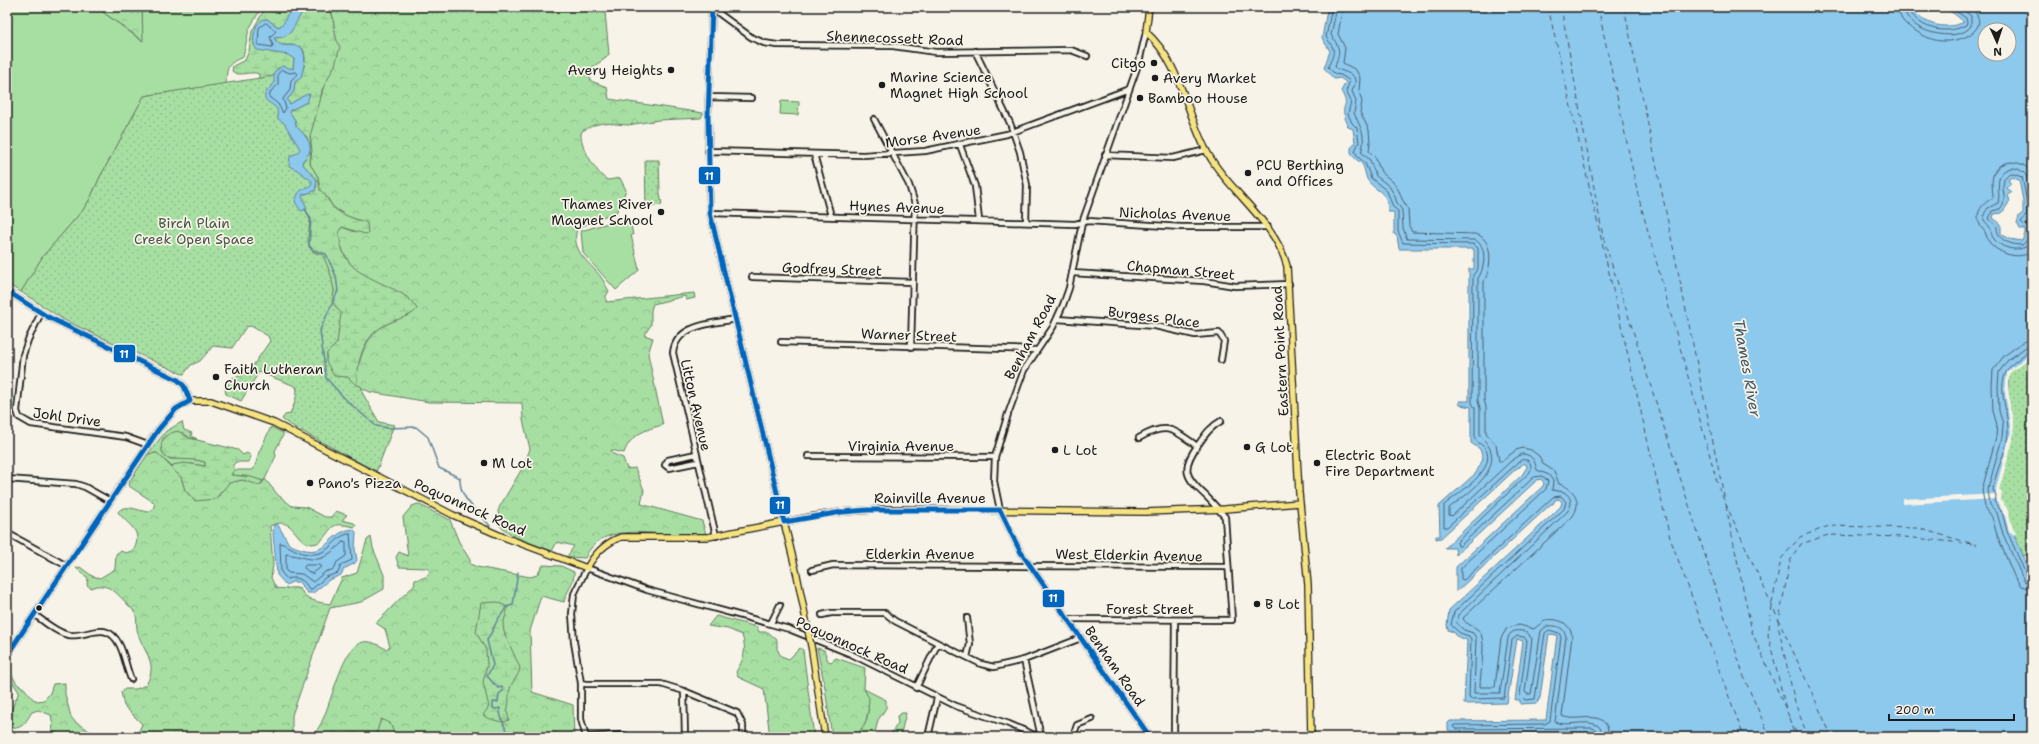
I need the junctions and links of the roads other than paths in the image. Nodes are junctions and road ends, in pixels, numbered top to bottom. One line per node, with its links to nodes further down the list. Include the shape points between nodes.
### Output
1 (1149, 7): 3 (main road)
2 (712, 8): 4 (street, Shennecossett Road, via 751,37 772,45 893,46 929,51); 7 (street)
3 (1146, 32): 6 (street, Benham Road); 12 (main road, Eastern Point Road, via 1166,56)
4 (974, 51): 5 (street, Shennecossett Road, via 1071,50); 10 (street)
5 (1087, 56)
6 (1129, 89): 10 (street, Morse Avenue); 16 (street, Benham Road)
7 (709, 97): 8 (street); 13 (street)
8 (752, 98)
9 (874, 119): 15 (street)
10 (1013, 132): 11 (street, Morse Avenue); 21 (street, via 1027,185)
11 (960, 145): 15 (street, Morse Avenue); 20 (street, via 975,186)
12 (1206, 150): 16 (street, via 1173,158); 23 (main road, Eastern Point Road, via 1225,178)
13 (708, 151): 14 (street, Morse Avenue); 17 (street)
14 (814, 154): 15 (street, Morse Avenue); 18 (street)
15 (892, 154): 19 (street, via 913,193)
16 (1105, 155): 22 (street, Benham Road)
17 (710, 213): 18 (street, Hynes Avenue); 30 (street)
18 (831, 216): 19 (street, Hynes Avenue)
19 (915, 219): 20 (street, Hynes Avenue); 26 (street)
20 (979, 220): 21 (street, Hynes Avenue)
21 (1026, 222): 22 (street, Hynes Avenue)
22 (1082, 222): 23 (street, Nicholas Avenue, via 1181,227); 24 (street, Benham Road)
23 (1268, 227): 27 (main road, Eastern Point Road, via 1283,252)
24 (1072, 273): 27 (street, Chapman Street, via 1204,281 1235,286); 31 (street, Benham Road)
25 (752, 278): 26 (street, Godfrey Street)
26 (912, 282): 33 (street)
27 (1289, 284): 47 (main road, Eastern Point Road)
28 (7, 291): 29 (main road)
29 (41, 313): 36 (main road, via 178,380 184,386); 39 (street, Johl Drive, via 23,355 17,411 19,418 31,424 126,437)
30 (735, 319): 41 (street, Litton Avenue, via 687,331 678,338 674,346 673,357); 50 (street)
31 (1057, 319): 34 (street, Benham Road); 35 (street, Burgess Place, via 1155,326 1196,335 1219,333 1224,341)
32 (780, 342): 33 (street, Warner Street)
33 (911, 347): 34 (street, Warner Street)
34 (1036, 350): 43 (street, Benham Road, via 1016,387)
35 (1220, 360)
36 (190, 401): 39 (street, via 172,412); 56 (main road, Poquonnock Road, via 211,401 271,422 452,515)
37 (1221, 422): 40 (street, via 1212,426)
38 (1139, 438): 40 (street, via 1164,428 1175,431)
39 (148, 445): 46 (street)
40 (1197, 446): 48 (street, via 1188,461 1188,478)
41 (696, 454): 44 (street, Litton Avenue); 44 (street, via 668,460 665,465 669,468)
42 (808, 456): 43 (street, Virginia Avenue)
43 (995, 457): 49 (street, Benham Road, via 994,481)
44 (698, 462): 52 (street, Litton Avenue)
45 (7, 479): 46 (street, via 76,484)
46 (110, 501): 54 (street)
47 (1300, 503): 48 (main road, Rainville Avenue); 86 (main road, Eastern Point Road, via 1308,585)
48 (1218, 509): 49 (main road, Rainville Avenue, via 1145,512); 55 (street, via 1225,517)
49 (1000, 510): 50 (main road, Rainville Avenue, via 868,510); 53 (main road, Benham Road)
50 (784, 522): 52 (main road, Rainville Avenue); 80 (main road, bridge, via 812,651)
51 (7, 533): 54 (street)
52 (716, 536): 56 (main road, Rainville Avenue, via 621,537 599,550)
53 (1029, 565): 55 (street, West Elderkin Avenue); 57 (street, Elderkin Avenue, via 833,565); 62 (main road, Benham Road)
54 (68, 566): 59 (street)
55 (1228, 567): 63 (street, Forest Street, via 1232,620)
56 (587, 568): 64 (street, Poquonnock Road, via 647,590); 71 (street, via 577,585 573,604 574,642)
57 (812, 570)
58 (780, 605): 64 (street)
59 (35, 615): 67 (street); 70 (street, via 69,635 99,630 114,637 120,645)
60 (822, 616): 66 (street, via 831,613 882,612)
61 (967, 618): 68 (street, via 970,644)
62 (1067, 619): 63 (street, Forest Street); 65 (main road, Benham Road)
63 (1175, 620): 85 (street)
64 (771, 623): 72 (street, Poquonnock Road, via 851,654)
65 (1081, 638): 69 (street); 84 (main road, Benham Road)
66 (938, 642): 68 (street); 72 (street)
67 (7, 655)
68 (967, 657): 69 (street, via 994,667)
69 (1024, 660): 82 (street)
70 (131, 679)
71 (581, 683): 73 (street, via 661,684); 76 (street, via 581,719)
72 (916, 688): 74 (street, Poquonnock Road)
73 (684, 692): 78 (street); 79 (street, via 737,713 743,725)
74 (937, 698): 81 (street); 82 (street, Poquonnock Road)
75 (1092, 719): 83 (street, via 1077,725)
76 (586, 737): 77 (street)
77 (630, 737)
78 (685, 737)
79 (743, 737)
80 (825, 737)
81 (928, 737)
82 (1040, 737)
83 (1073, 737)
84 (1150, 737)
85 (1174, 737)
86 (1311, 737)

